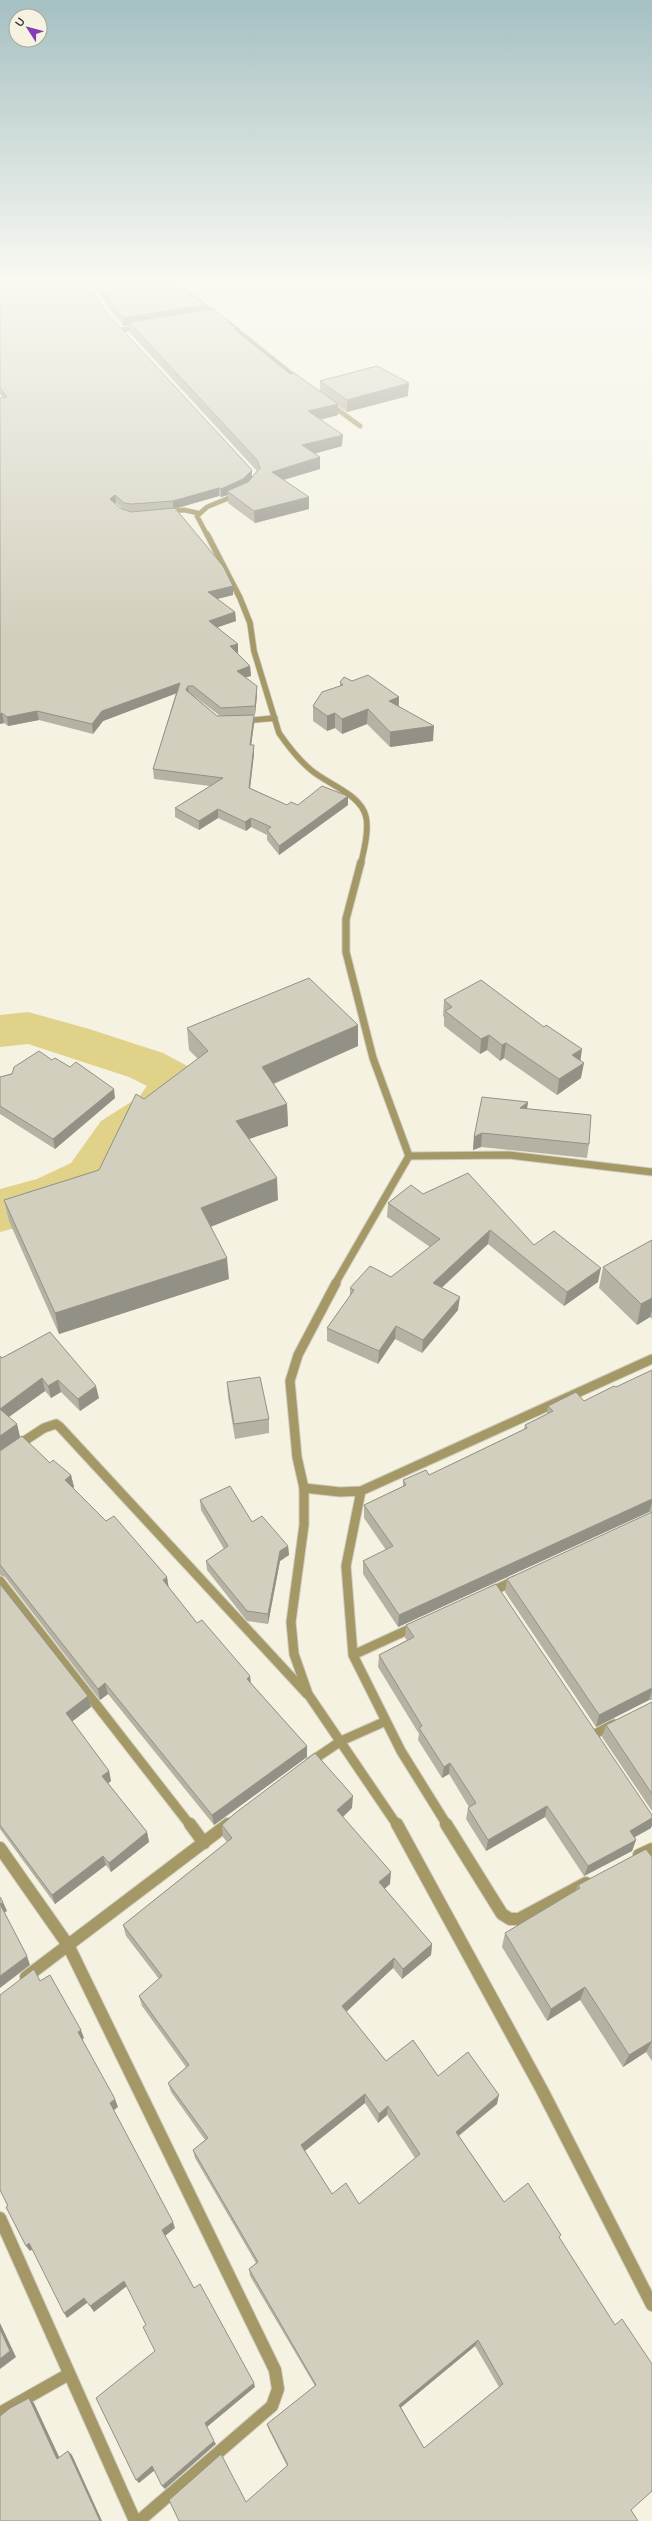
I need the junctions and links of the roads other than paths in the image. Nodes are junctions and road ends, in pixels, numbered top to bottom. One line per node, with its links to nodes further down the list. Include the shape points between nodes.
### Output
1 (328, 403): 2 (street)
2 (360, 426)
3 (243, 492): 5 (street)
4 (160, 512): 5 (street, via 184,510)
5 (198, 513): 6 (street, via 198,519 240,598 250,623 254,651)
6 (275, 718): 7 (street); 8 (street, via 279,733 295,754 311,770 356,801 366,817 365,847 346,919 346,952 373,1058)
7 (234, 722)
8 (409, 1156): 9 (street, via 509,1155); 12 (street, via 379,1205 296,1361 290,1381 291,1408)
9 (652, 1172)
10 (652, 1359): 13 (street)
11 (13, 1450): 19 (street, via 44,1428 56,1424 60,1427)
12 (304, 1488): 13 (street, via 340,1492); 19 (street, via 304,1525 291,1622 294,1654)
13 (361, 1491): 18 (street, via 346,1566)
14 (524, 1576): 16 (street, via 498,1593)
15 (0, 1581): 26 (street)
16 (481, 1596)
17 (424, 1622): 18 (street)
18 (353, 1655): 21 (street)
19 (308, 1694): 23 (street)
20 (626, 1718): 22 (street)
21 (386, 1721): 23 (street); 30 (street, via 401,1751 502,1914 519,1919)
22 (593, 1734)
23 (341, 1741): 24 (street); 34 (street, via 394,1820 414,1855 542,2090)
24 (299, 1771)
25 (242, 1814): 26 (street)
26 (204, 1843): 31 (street)
27 (0, 1848): 31 (street)
28 (652, 1849): 29 (street)
29 (631, 1860)
30 (596, 1878)
31 (68, 1945): 32 (street); 38 (street, via 275,2370 278,2389 272,2406)
32 (19, 1982)
33 (0, 2218): 35 (street)
34 (652, 2306)
35 (69, 2374): 36 (street); 37 (street)
36 (0, 2413)
37 (136, 2521)
38 (140, 2521)

